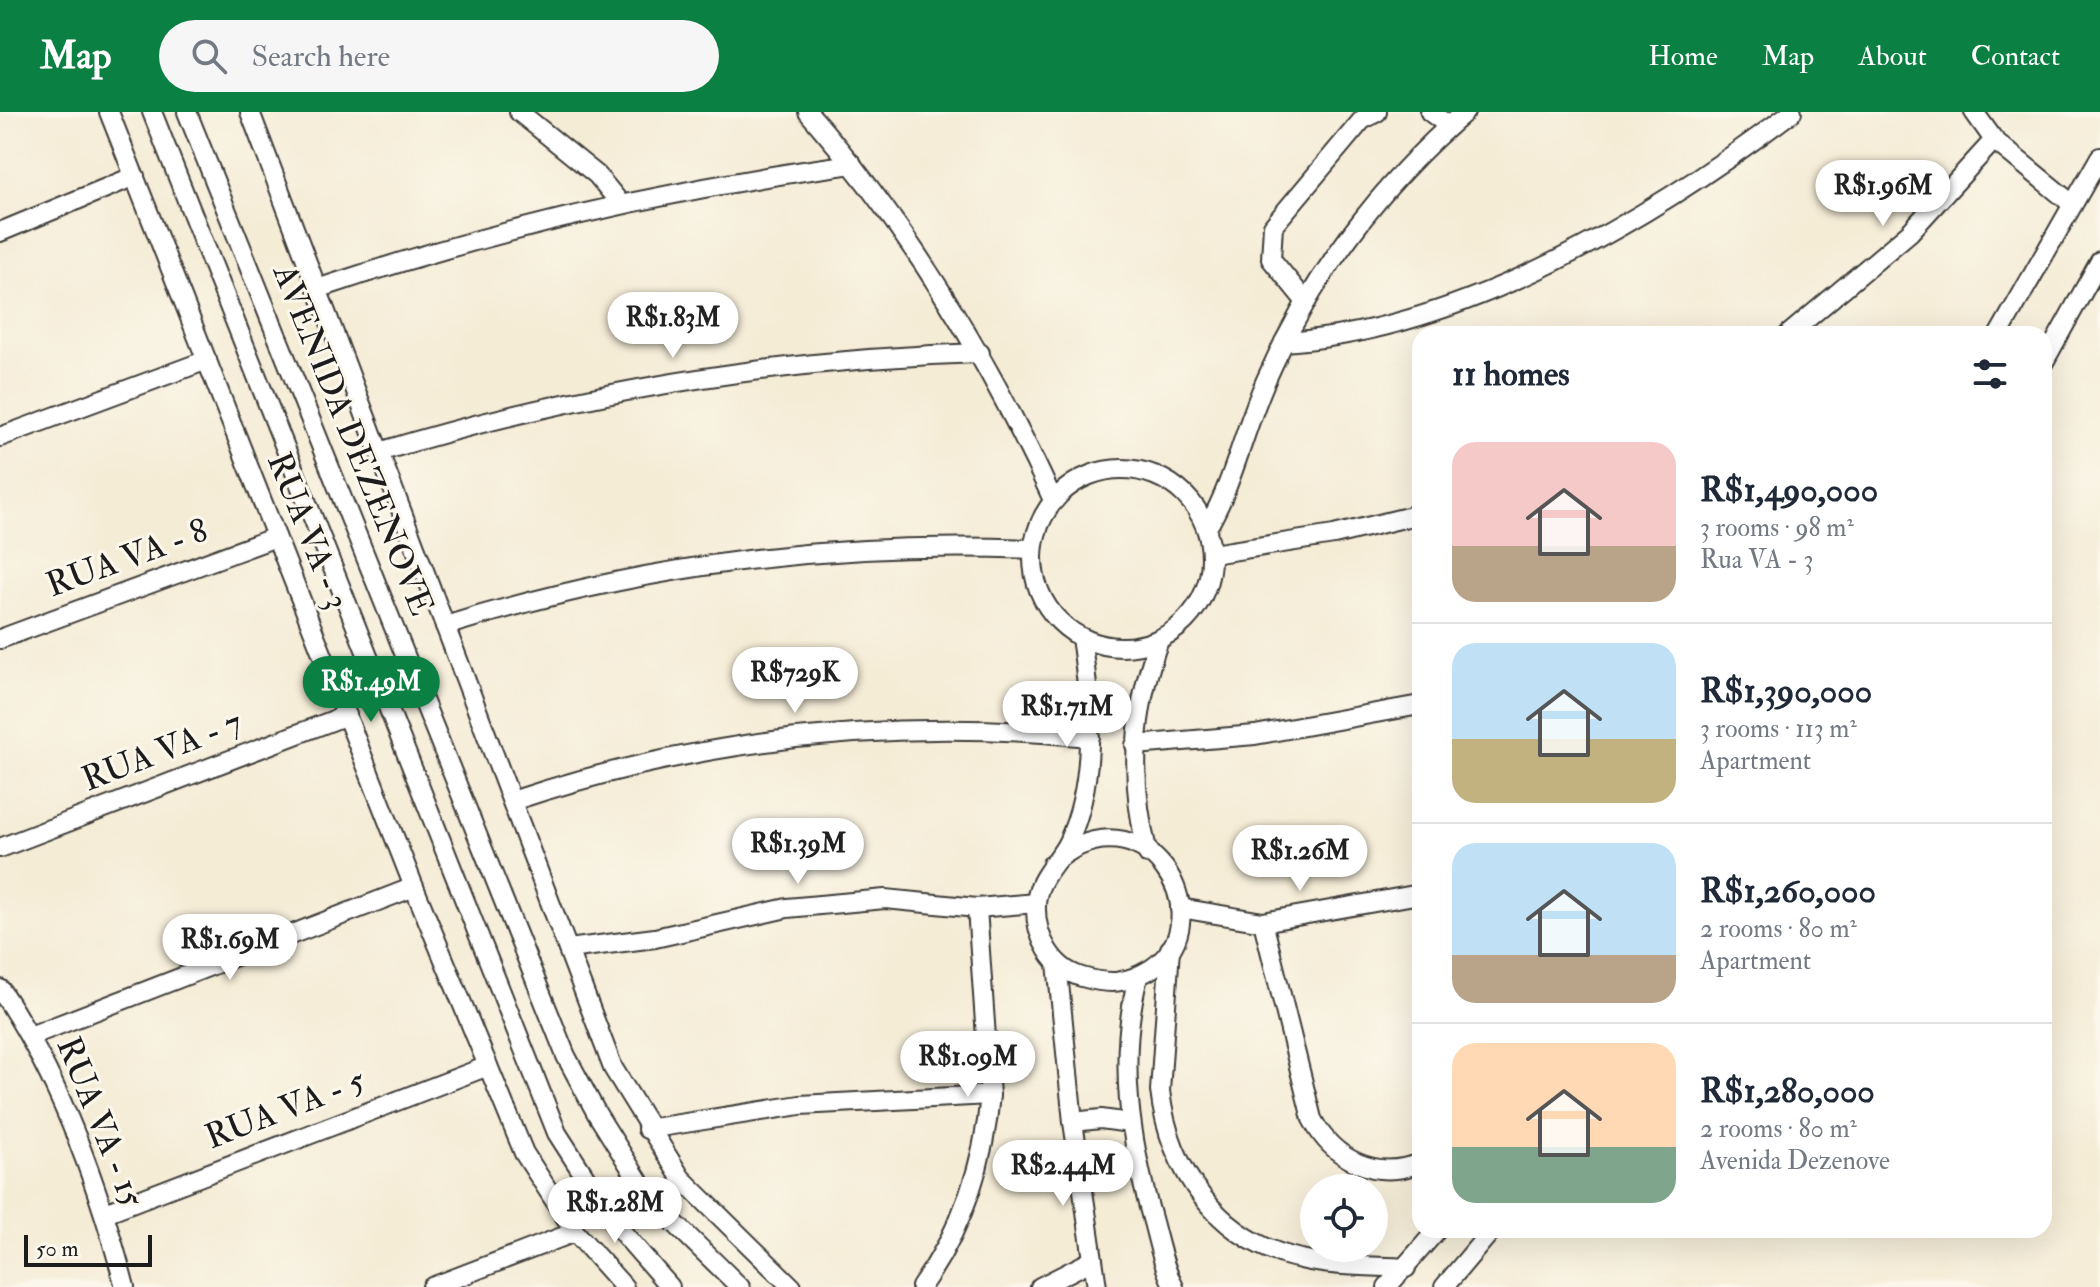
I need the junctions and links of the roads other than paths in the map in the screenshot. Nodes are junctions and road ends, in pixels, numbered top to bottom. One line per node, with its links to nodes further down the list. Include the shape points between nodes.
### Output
1 (109, 112): 16 (street, RUA VA - 3)
2 (152, 112): 76 (street, AVENIDA DEZENOVE, via 552,1121 601,1205)
3 (187, 112): 77 (street, AVENIDA DEZENOVE, via 566,1056 650,1199)
4 (250, 112): 21 (street)
5 (519, 112): 17 (street, via 570,151)
6 (808, 112): 15 (street)
7 (1377, 112): 22 (street, via 1362,120 1273,226 1271,259)
8 (1430, 112): 12 (street)
9 (1465, 112): 12 (street)
10 (1792, 112): 25 (street, via 1661,201 1538,267 1425,313 1354,333)
11 (1974, 112): 13 (street)
12 (1449, 126): 22 (street, via 1366,215)
13 (1994, 140): 18 (street); 23 (street, via 1910,232)
14 (2100, 157): 18 (street)
15 (852, 164): 17 (street); 27 (street, via 925,263)
16 (135, 176): 19 (street); 28 (street, RUA VA - 3)
17 (620, 203): 21 (street, via 468,241)
18 (2072, 204): 24 (street)
19 (0, 232)
20 (2100, 261): 26 (street)
21 (317, 289): 30 (street)
22 (1306, 302): 25 (street)
23 (1798, 326)
24 (2003, 326)
25 (1284, 342): 33 (street)
26 (2052, 348)
27 (980, 353): 30 (street, via 838,360 697,377 518,413); 31 (street)
28 (207, 360): 29 (street); 34 (street, RUA VA - 3)
29 (0, 437)
30 (379, 452): 37 (street)
31 (1053, 500): 33 (street, via 1073,482 1124,468 1175,485); 35 (street, via 1039,523)
32 (1412, 516): 36 (street, via 1334,535)
33 (1207, 528): 36 (street)
34 (276, 537): 39 (street, RUA VA - 8); 42 (street, RUA VA - 3)
35 (1033, 549): 37 (street, via 869,547 750,557 565,591); 38 (street, via 1034,576 1043,601)
36 (1212, 554): 40 (street, via 1199,605 1182,626)
37 (445, 626): 45 (street)
38 (1081, 638): 40 (street, via 1107,647); 43 (street)
39 (0, 639)
40 (1159, 640): 44 (street, via 1143,691)
41 (1412, 706): 44 (street, via 1255,735)
42 (347, 715): 46 (street, RUA VA - 7); 49 (street, RUA VA - 3)
43 (1090, 737): 45 (street, via 927,727 819,733 662,758); 48 (street, via 1074,823)
44 (1135, 745): 47 (street, via 1137,799)
45 (512, 801): 55 (street)
46 (0, 848)
47 (1150, 852): 48 (street, via 1110,838 1078,845); 53 (street, via 1176,886)
48 (1052, 864): 51 (street)
49 (414, 887): 60 (street); 61 (street, RUA VA - 3)
50 (1412, 895): 54 (street)
51 (1036, 903): 52 (street); 57 (street, via 1037,925)
52 (977, 908): 55 (street, via 885,899 787,908 655,938); 62 (street)
53 (1180, 908): 54 (street); 56 (street)
54 (1263, 922): 66 (street, via 1318,1131 1337,1153 1363,1166 1391,1170)
55 (568, 949): 65 (street, via 613,1068)
56 (1170, 949): 58 (street); 72 (street, via 1160,1091 1175,1154 1199,1193 1230,1226 1298,1259)
57 (1057, 963): 58 (street, via 1106,984); 63 (street)
58 (1138, 977): 64 (street, via 1128,1014)
59 (0, 989): 60 (street, RUA VA - 15)
60 (30, 1036): 67 (street, RUA VA - 15)
61 (488, 1066): 67 (street, RUA VA - 5); 68 (street, RUA VA - 3, via 524,1153)
62 (990, 1095): 65 (street, via 800,1105); 79 (street, via 970,1196)
63 (1073, 1122): 64 (street); 71 (street)
64 (1130, 1123): 82 (street, via 1145,1196)
65 (647, 1129): 78 (street, via 681,1178)
66 (1412, 1165)
67 (105, 1213): 73 (street, RUA VA - 15)
68 (575, 1232): 74 (street); 75 (street, RUA VA - 3)
69 (1430, 1238): 72 (street)
70 (1485, 1238): 84 (street)
71 (1093, 1260): 80 (street); 81 (street)
72 (1406, 1268): 83 (street)
73 (125, 1287)
74 (432, 1287)
75 (624, 1287)
76 (670, 1287)
77 (740, 1287)
78 (792, 1287)
79 (921, 1287)
80 (1040, 1287)
81 (1097, 1287)
82 (1174, 1287)
83 (1387, 1287)
84 (1444, 1287)

